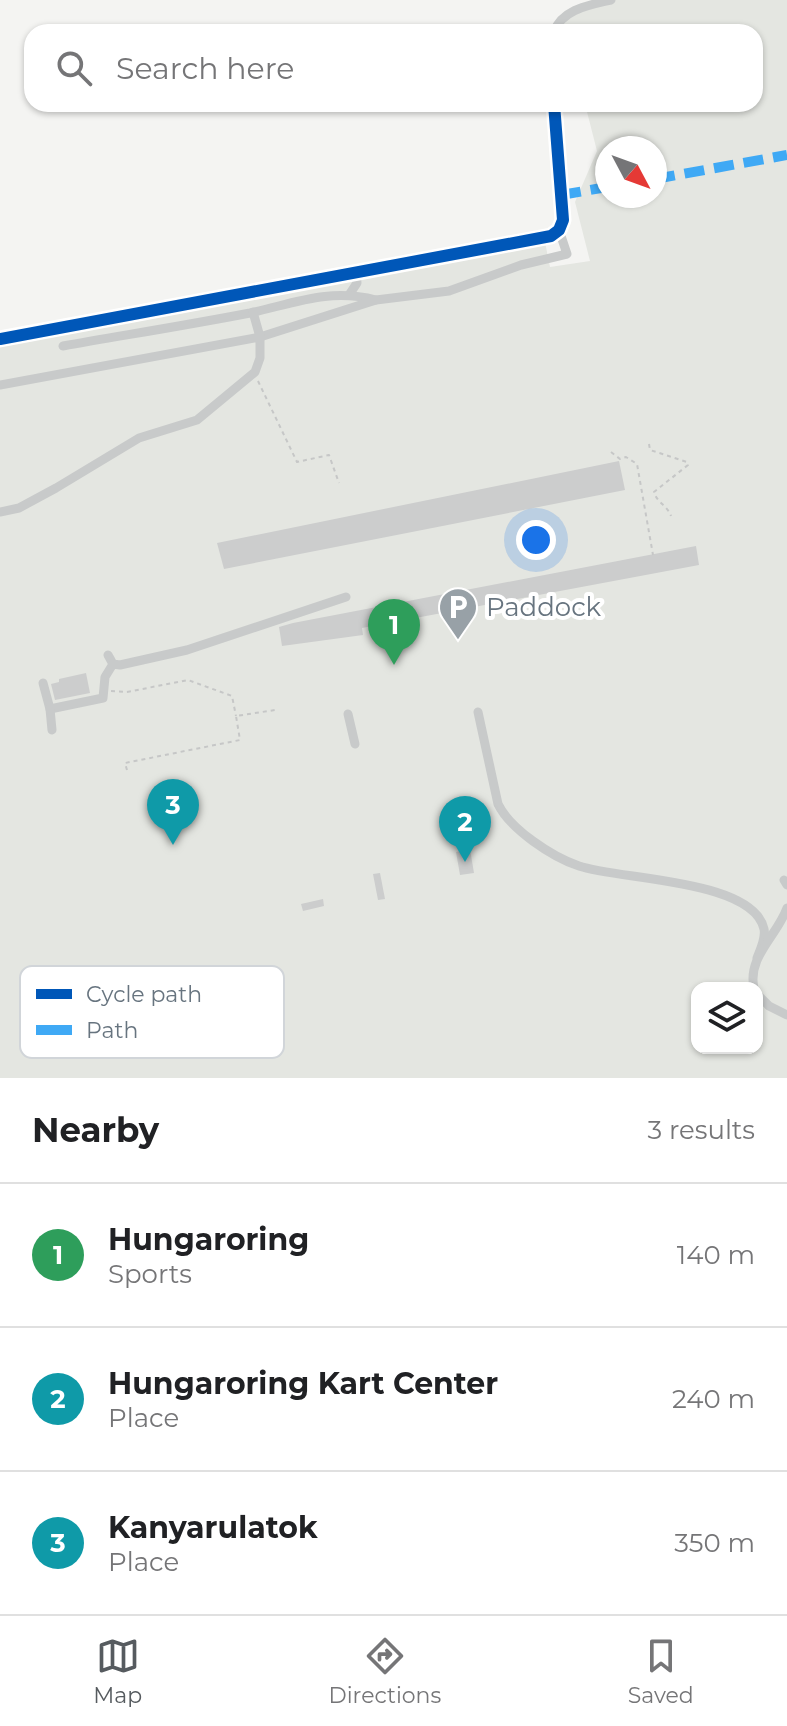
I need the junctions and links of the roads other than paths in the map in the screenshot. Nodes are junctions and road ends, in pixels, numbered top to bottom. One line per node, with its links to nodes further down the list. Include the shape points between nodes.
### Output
1 (611, 0): 2 (street, via 569,13)
2 (557, 24)
3 (555, 112): 4 (street, via 563,220)
4 (559, 230): 5 (street, via 551,236); 7 (street, via 567,254 449,291)
5 (356, 272): 6 (street, via 357,283); 10 (street)
6 (349, 295): 7 (street); 8 (street, via 330,294)
7 (376, 300): 9 (street)
8 (253, 312): 9 (street); 11 (street)
9 (260, 337): 12 (street); 13 (street, via 255,372 197,420 139,438 19,508)
10 (0, 339)
11 (63, 346)
12 (0, 385)
13 (0, 512)
14 (346, 597): 16 (street, via 187,650 110,659 103,698)
15 (43, 683): 16 (street)
16 (50, 709): 19 (street)
17 (478, 712): 22 (street, via 495,795 509,820 551,853 580,867 717,890 759,917 764,930)
18 (348, 714): 20 (street)
19 (52, 730)
20 (355, 744)
21 (787, 908): 22 (street)
22 (757, 958): 23 (street)
23 (753, 982)
24 (763, 1000): 25 (street)
25 (787, 1015)

